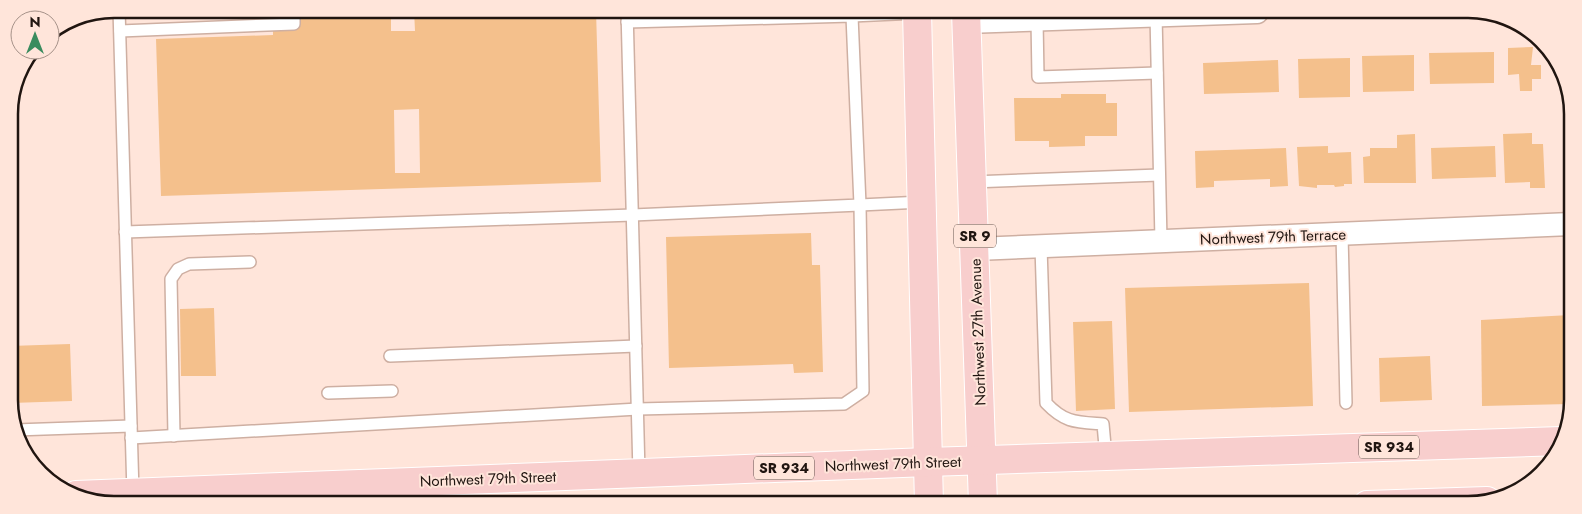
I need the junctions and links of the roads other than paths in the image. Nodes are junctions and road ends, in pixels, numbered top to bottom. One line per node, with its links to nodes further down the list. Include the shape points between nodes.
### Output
1 (119, 18): 11 (lane)
2 (294, 18): 11 (lane, via 294,24)
3 (627, 18): 17 (lane)
4 (852, 18): 16 (lane)
5 (917, 18): 15 (main road)
6 (962, 18): 14 (main road, Northwest 27th Avenue / SR 9)
7 (1007, 18): 10 (street)
8 (1085, 18): 10 (street)
9 (1156, 18): 12 (lane)
10 (1037, 20): 12 (lane, via 1038,77)
11 (120, 31): 19 (lane)
12 (1157, 73): 13 (lane)
13 (1160, 175): 14 (lane); 21 (lane)
14 (972, 182): 23 (main road, Northwest 27th Avenue / SR 9)
15 (922, 202): 16 (lane); 37 (main road)
16 (860, 205): 17 (lane); 30 (lane, via 863,391 844,404)
17 (633, 215): 19 (lane); 25 (lane)
18 (1564, 224): 20 (street, Northwest 79th Terrace)
19 (125, 232): 31 (lane)
20 (1342, 234): 21 (street, Northwest 79th Terrace); 29 (lane)
21 (1161, 241): 22 (street, Northwest 79th Terrace)
22 (1041, 247): 23 (street, Northwest 79th Terrace); 36 (lane, via 1046,403 1059,416 1074,422 1103,424)
23 (976, 249): 38 (main road, Northwest 27th Avenue / SR 9)
24 (250, 262): 33 (lane, via 189,264 178,269 170,279)
25 (636, 346): 26 (lane); 30 (lane)
26 (390, 356)
27 (392, 391): 28 (lane)
28 (328, 393)
29 (1346, 403)
30 (638, 409): 33 (lane); 39 (lane)
31 (131, 426): 32 (lane); 34 (lane)
32 (23, 430)
33 (174, 436): 34 (lane)
34 (131, 438): 40 (lane)
35 (1555, 442): 36 (main road, Northwest 79th Street / SR 934)
36 (1106, 457): 38 (main road, Northwest 79th Street / SR 934)
37 (928, 462): 38 (main road, Northwest 79th Street / SR 934); 39 (main road, Northwest 79th Street / SR 934); 42 (main road)
38 (982, 462): 43 (main road, Northwest 27th Avenue / SR 9)
39 (640, 473): 41 (main road, Northwest 79th Street / SR 934)
40 (133, 496)
41 (154, 496)
42 (929, 496)
43 (983, 496)

